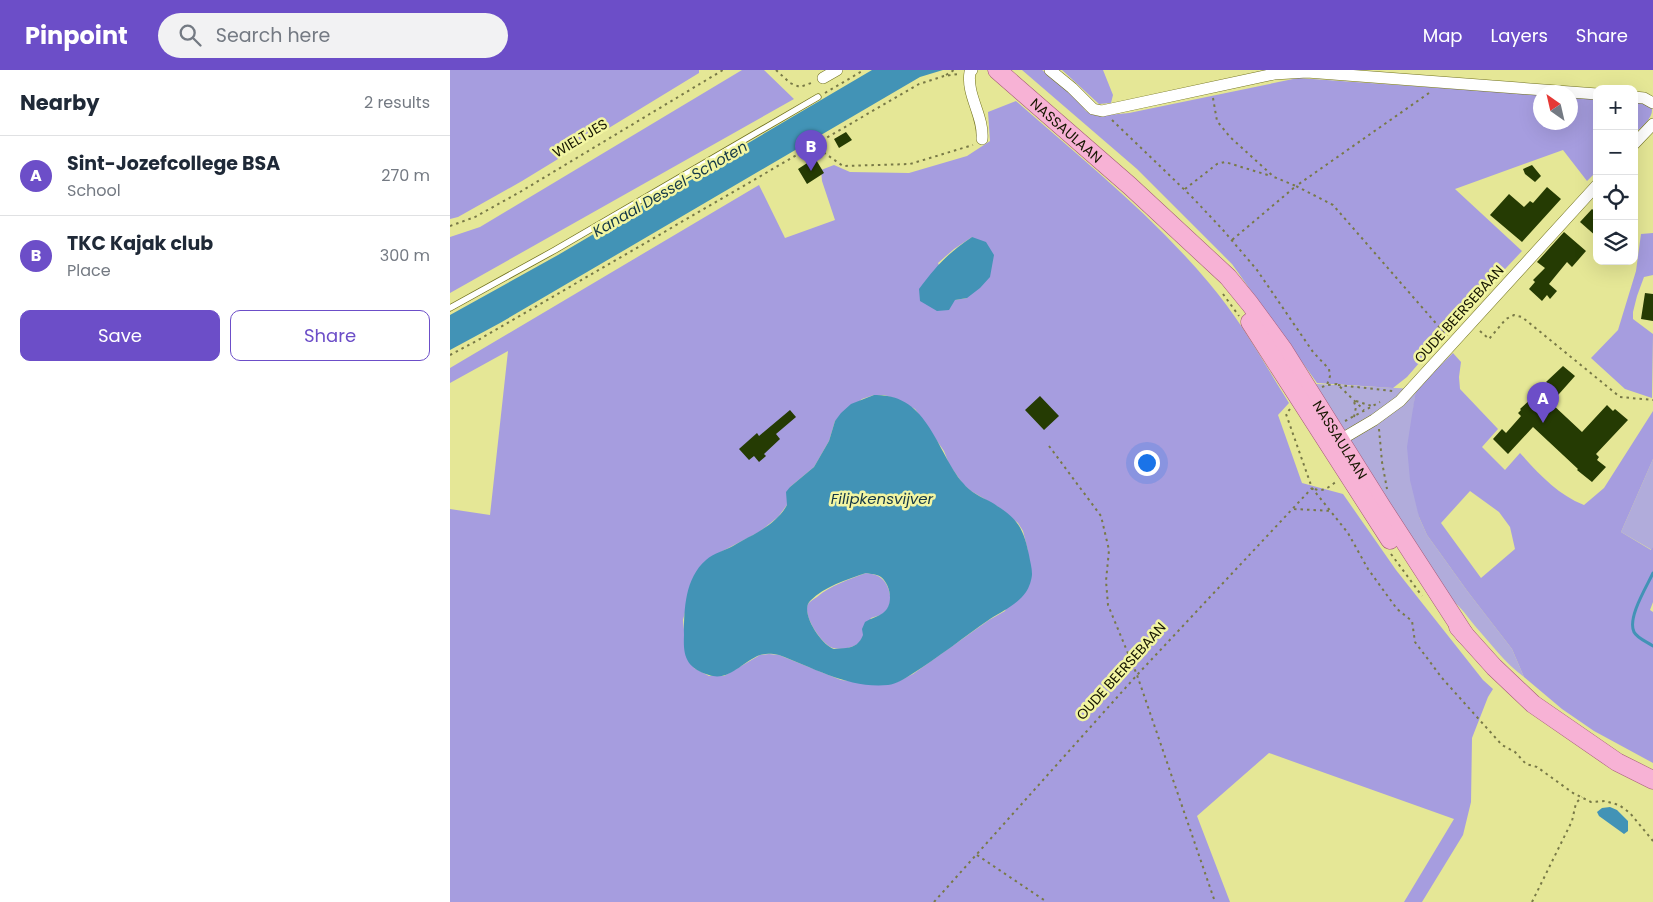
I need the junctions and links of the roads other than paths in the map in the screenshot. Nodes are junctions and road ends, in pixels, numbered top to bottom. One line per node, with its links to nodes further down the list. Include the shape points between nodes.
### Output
1 (837, 70): 5 (street)
2 (1050, 70): 6 (street, via 1093,110 1102,111 1274,74 1307,72)
3 (971, 71): 11 (street, via 968,81 982,128)
4 (999, 71): 15 (main road, NASSAULAAN, via 1138,192 1228,277 1283,349)
5 (823, 78)
6 (1593, 94)
7 (818, 97): 14 (lane)
8 (1638, 97): 9 (street)
9 (1653, 103)
10 (1653, 124): 12 (street)
11 (982, 139)
12 (1638, 140)
13 (1593, 189): 15 (street, OUDE BEERSEBAAN, via 1400,401)
14 (450, 308)
15 (1335, 444): 16 (main road, NASSAULAAN, via 1371,513 1410,570 1442,612 1494,667 1533,704 1617,762)
16 (1653, 780)

